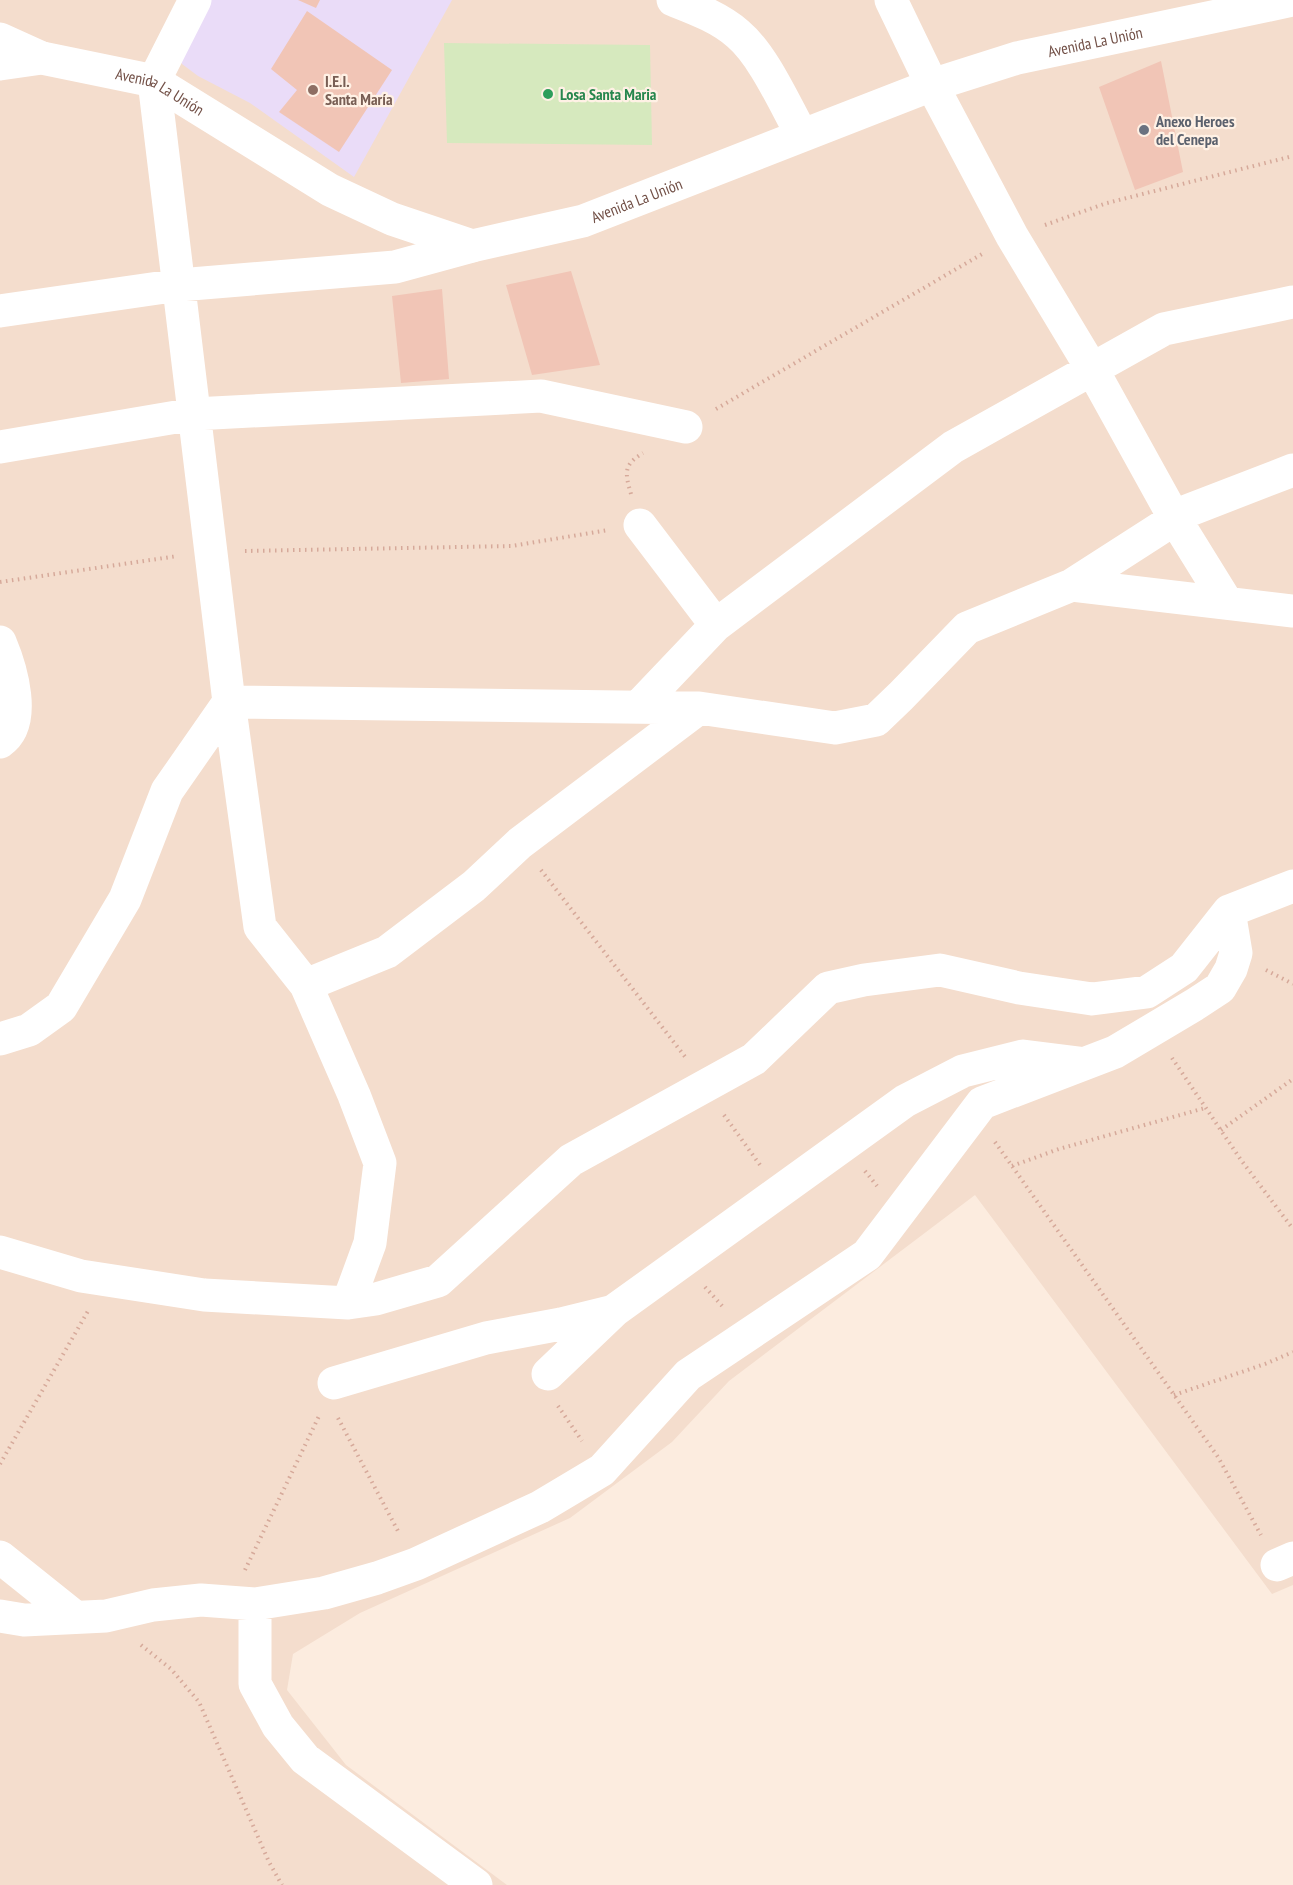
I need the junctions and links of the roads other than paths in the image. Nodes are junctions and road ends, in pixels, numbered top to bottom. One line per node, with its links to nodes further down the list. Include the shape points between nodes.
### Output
1 (195, 0): 8 (street)
2 (673, 0): 10 (street, via 712,16 739,34 758,57)
3 (891, 0): 9 (street)
4 (1293, 0): 9 (street, Avenida La Unión, via 1017,58)
5 (0, 39): 6 (street)
6 (42, 58): 7 (street, Avenida La Unión); 8 (street, Avenida La Unión)
7 (0, 64)
8 (154, 81): 11 (street, Avenida La Unión, via 330,190 392,219); 12 (street)
9 (932, 85): 10 (street, Avenida La Unión); 15 (street, via 1012,236)
10 (802, 135): 11 (street, Avenida La Unión, via 583,222)
11 (472, 246): 12 (street, via 395,267)
12 (179, 285): 14 (street); 16 (street)
13 (1293, 302): 15 (street, via 1164,329)
14 (0, 312)
15 (1092, 369): 20 (street); 25 (street, via 953,447)
16 (194, 414): 17 (street, via 541,396); 18 (street); 27 (street)
17 (686, 427)
18 (0, 447)
19 (1293, 470): 20 (street)
20 (1175, 519): 22 (street); 23 (street)
21 (640, 525): 25 (street)
22 (1072, 585): 23 (street); 29 (street, via 967,627 876,720 835,728)
23 (1227, 603): 24 (street)
24 (1293, 611)
25 (716, 625): 28 (street)
26 (0, 642): 30 (street, via 8,661 16,713 14,727)
27 (229, 702): 28 (street); 33 (street, via 260,927); 34 (street, via 167,791 125,899 61,1006 29,1030)
28 (638, 707): 29 (street)
29 (699, 708): 33 (street, via 520,843 474,885 387,952)
30 (0, 742)
31 (1293, 886): 32 (street)
32 (1229, 911): 35 (street, via 1236,952 1220,988 1115,1052); 37 (street, via 1184,968 1147,992 1092,999 940,970 828,988 754,1059 571,1160 438,1281)
33 (306, 985): 37 (street, via 380,1162 370,1243)
34 (0, 1039)
35 (1084, 1064): 38 (street, via 1023,1056 963,1071 905,1101); 42 (street, via 982,1103 867,1256 688,1375 602,1470 540,1507 416,1564 324,1593)
36 (0, 1252): 37 (street, via 81,1276 204,1295)
37 (348, 1303)
38 (615, 1311): 39 (street); 40 (street, via 486,1338)
39 (548, 1374)
40 (330, 1400)
41 (0, 1557): 44 (street)
42 (242, 1604): 44 (street, via 201,1600); 45 (street, via 255,1684 278,1726 305,1760)
43 (0, 1616): 44 (street, via 24,1620)
44 (90, 1617)
45 (476, 1885)

